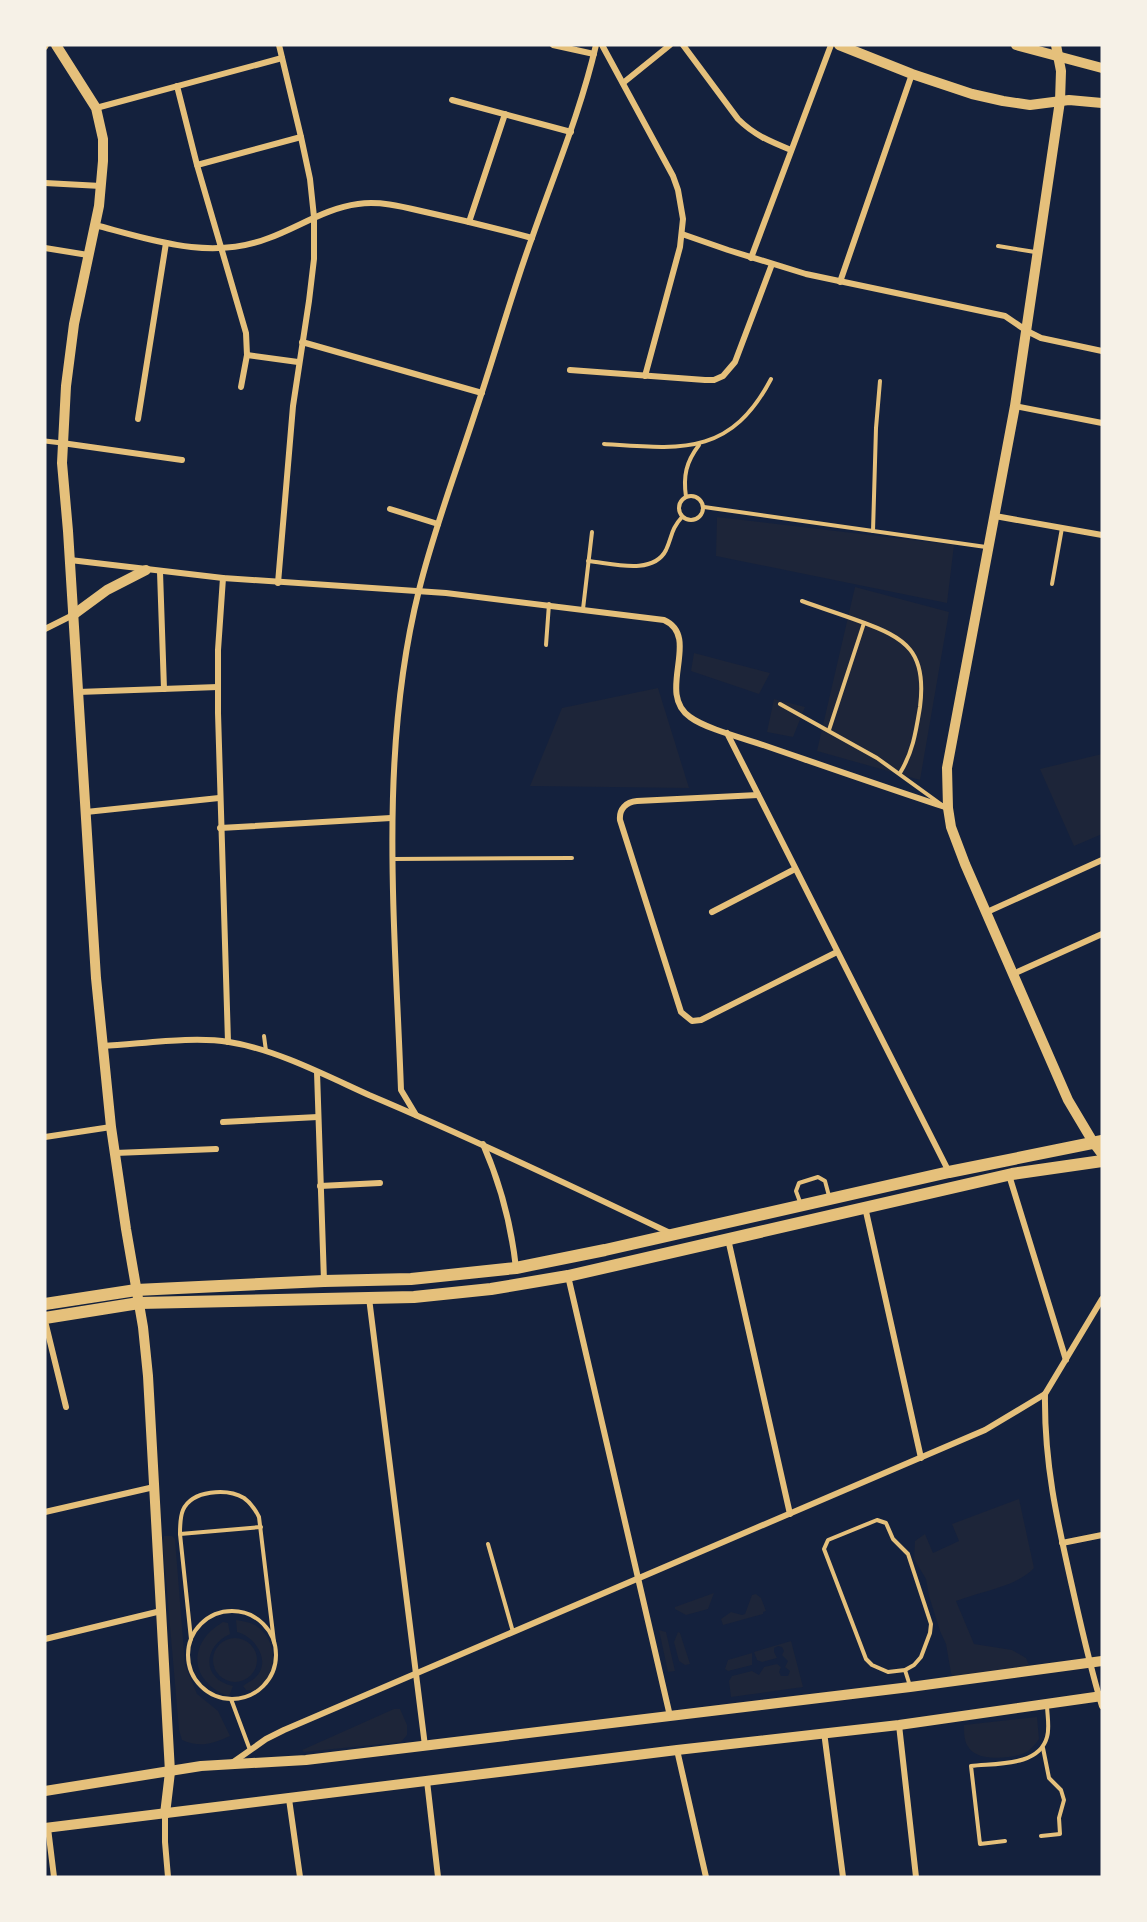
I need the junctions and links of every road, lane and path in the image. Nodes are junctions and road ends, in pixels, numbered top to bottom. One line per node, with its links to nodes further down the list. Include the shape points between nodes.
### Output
1 (56, 45): 21 (street)
2 (279, 45): 13 (street)
3 (553, 45): 12 (street)
4 (596, 45): 12 (street)
5 (602, 45): 16 (street)
6 (670, 45): 16 (street)
7 (683, 45): 25 (street, via 742,124 758,136)
8 (831, 45): 25 (street)
9 (839, 45): 15 (street)
10 (1016, 45): 11 (street)
11 (1058, 50): 14 (street); 19 (street)
12 (594, 54): 23 (street)
13 (282, 58): 17 (street); 24 (street)
14 (1102, 68)
15 (912, 74): 19 (street, via 1003,101 1030,105); 42 (street)
16 (623, 83): 32 (street, via 678,190)
17 (177, 86): 21 (street); 26 (street)
18 (452, 100): 22 (street)
19 (1060, 101): 20 (street); 38 (street)
20 (1102, 103)
21 (96, 108): 28 (street, via 103,139)
22 (505, 114): 23 (street); 30 (street)
23 (571, 132): 33 (street)
24 (301, 137): 26 (street); 29 (street)
25 (791, 150): 40 (street)
26 (197, 165): 37 (street)
27 (45, 183): 28 (street)
28 (102, 186): 31 (street)
29 (314, 217): 30 (street, via 336,208 382,203); 37 (street, via 267,239); 44 (street, via 314,259)
30 (469, 222): 33 (street)
31 (95, 225): 34 (street); 39 (street)
32 (682, 234): 40 (street); 49 (street)
33 (532, 238): 53 (street)
34 (166, 243): 37 (street); 55 (street)
35 (998, 246): 38 (lane)
36 (45, 248): 39 (street)
37 (221, 248): 46 (street, via 243,322)
38 (1039, 253): 43 (street)
39 (88, 255): 58 (street, via 70,346)
40 (751, 258): 41 (street)
41 (772, 264): 42 (street); 49 (street, via 730,370 714,380)
42 (840, 282): 43 (street, via 1005,316)
43 (1027, 331): 45 (street, via 1041,338); 54 (street)
44 (302, 342): 47 (street); 53 (street)
45 (1102, 351)
46 (247, 355): 47 (street); 52 (street)
47 (298, 362): 78 (street)
48 (570, 370): 49 (street)
49 (645, 376)
50 (771, 379): 60 (lane, via 762,397 742,419 718,437)
51 (880, 381): 69 (lane)
52 (242, 387)
53 (482, 393): 67 (street)
54 (1015, 406): 56 (street); 65 (street)
55 (138, 419)
56 (1102, 423)
57 (45, 441): 58 (street)
58 (62, 443): 61 (street); 73 (street)
59 (604, 444): 60 (lane, via 669,448)
60 (700, 444): 62 (lane, via 686,469)
61 (182, 460)
62 (686, 497): 63 (lane, via 698,498); 66 (lane, via 679,506)
63 (704, 507): 66 (lane, via 693,521); 69 (lane)
64 (390, 509): 67 (street)
65 (995, 516): 68 (street); 72 (street)
66 (682, 517): 74 (lane, via 671,531 666,550 650,564)
67 (438, 524): 80 (street)
68 (1062, 528): 71 (street); 79 (lane)
69 (873, 531): 72 (lane)
70 (592, 532): 74 (lane)
71 (1102, 535)
72 (989, 547): 97 (street, via 947,768)
73 (70, 560): 75 (street); 84 (street)
74 (588, 561): 83 (lane)
75 (146, 570): 76 (street); 84 (street, via 107,590)
76 (160, 572): 77 (street); 89 (street)
77 (223, 578): 78 (street); 88 (street)
78 (278, 583): 80 (street)
79 (1052, 584)
80 (418, 591): 82 (street); 99 (street, via 399,704)
81 (802, 601): 85 (lane)
82 (549, 604): 83 (street); 87 (lane)
83 (583, 609): 93 (street, via 670,622 680,639 676,698 681,709 690,717)
84 (73, 615): 86 (street); 90 (street)
85 (864, 623): 92 (lane); 94 (lane, via 899,638 912,651 920,668 922,686 916,732)
86 (45, 629)
87 (546, 645)
88 (218, 687): 89 (street); 96 (street)
89 (164, 689): 90 (street)
90 (78, 692): 98 (street)
91 (780, 704): 92 (lane)
92 (830, 730): 94 (lane)
93 (726, 732): 95 (street); 97 (street)
94 (900, 773): 97 (lane)
95 (758, 795): 104 (street); 108 (street, via 637,801 627,803 621,810 620,820 681,1012 692,1021 701,1020)
96 (219, 798): 98 (street); 100 (street)
97 (948, 808): 106 (street, via 957,845)
98 (86, 812): 112 (street)
99 (391, 818): 100 (street); 102 (street)
100 (220, 828): 111 (street)
101 (572, 858): 102 (lane)
102 (392, 860): 115 (street, via 400,1090)
103 (1102, 860): 106 (street)
104 (795, 869): 105 (street); 108 (street)
105 (712, 912)
106 (987, 912): 109 (street)
107 (1102, 934): 109 (street)
108 (837, 952): 126 (street)
109 (1014, 974): 120 (street, via 1068,1100)
110 (264, 1036): 113 (lane)
111 (228, 1042): 112 (street); 113 (street)
112 (103, 1046): 118 (street)
113 (266, 1052): 114 (street)
114 (317, 1072): 115 (street); 116 (street)
115 (416, 1115): 121 (street)
116 (318, 1118): 117 (street); 129 (street)
117 (223, 1122)
118 (111, 1128): 119 (street); 123 (street)
119 (45, 1137)
120 (1097, 1142): 124 (street); 126 (main road)
121 (483, 1144): 133 (street); 135 (street, via 506,1204)
122 (216, 1149): 123 (street)
123 (115, 1153): 138 (street)
124 (1102, 1154)
125 (1102, 1161): 127 (main road)
126 (949, 1172): 130 (main road)
127 (1009, 1175): 132 (main road); 144 (street)
128 (380, 1183): 129 (street)
129 (321, 1186): 137 (street)
130 (830, 1200): 131 (main road); 131 (lane, via 825,1181 818,1177 797,1185)
131 (801, 1206): 133 (main road)
132 (865, 1208): 134 (main road); 147 (street)
133 (673, 1235): 135 (main road)
134 (728, 1239): 136 (main road); 150 (street)
135 (516, 1268): 137 (main road, via 411,1279)
136 (568, 1276): 139 (main road, via 452,1294); 156 (street)
137 (324, 1281): 138 (main road)
138 (136, 1290): 141 (street); 142 (main road)
139 (369, 1298): 141 (main road); 165 (street)
140 (1102, 1299): 144 (street)
141 (139, 1303): 143 (main road); 148 (street, via 146,1351)
142 (45, 1304)
143 (45, 1319): 146 (street)
144 (1066, 1360): 145 (street)
145 (1045, 1394): 147 (street, via 985,1430); 154 (street, via 1048,1469)
146 (66, 1407)
147 (921, 1458): 150 (street)
148 (154, 1487): 149 (street); 157 (street)
149 (45, 1512)
150 (790, 1514): 156 (street)
151 (261, 1527): 152 (lane); 152 (lane, via 249,1502 224,1492 203,1495 188,1503 183,1510); 161 (lane)
152 (180, 1534): 160 (lane)
153 (1102, 1535): 154 (street)
154 (1062, 1543): 163 (street)
155 (488, 1544): 158 (lane)
156 (637, 1579): 158 (street); 170 (street)
157 (161, 1611): 159 (street); 178 (street)
158 (513, 1632): 165 (street)
159 (45, 1639)
160 (191, 1640): 161 (lane, via 205,1620 227,1611 261,1622); 167 (lane, via 189,1663 199,1684 208,1692)
161 (274, 1642): 167 (lane, via 275,1666 271,1677 254,1694)
162 (1102, 1661): 163 (street)
163 (1090, 1662): 166 (street); 168 (street)
164 (905, 1670): 164 (lane, via 921,1657 931,1624 908,1554 893,1539 885,1523 876,1520 828,1540 824,1553 866,1659 879,1670); 166 (lane)
165 (416, 1674): 173 (street); 175 (street, via 284,1730)
166 (910, 1687): 170 (street)
167 (231, 1699): 175 (lane)
168 (1101, 1699): 169 (street)
169 (1047, 1703): 171 (street); 174 (lane, via 1048,1735)
170 (670, 1716): 173 (street)
171 (899, 1725): 172 (street); 192 (street)
172 (825, 1732): 176 (street); 191 (street)
173 (425, 1746): 177 (street)
174 (1042, 1747): 184 (lane, via 1050,1781 1061,1790 1064,1800 1060,1834); 185 (lane, via 1021,1761 972,1766 980,1844)
175 (249, 1750): 177 (street)
176 (677, 1750): 179 (street); 190 (street)
177 (232, 1764): 178 (street)
178 (170, 1772): 180 (street); 182 (street)
179 (427, 1781): 181 (street); 189 (street)
180 (45, 1791)
181 (289, 1799): 182 (street); 188 (street)
182 (165, 1814): 183 (street); 187 (street)
183 (47, 1828): 186 (street)
184 (1041, 1836)
185 (1005, 1841)
186 (54, 1877)
187 (168, 1877)
188 (300, 1877)
189 (438, 1877)
190 (706, 1877)
191 (843, 1877)
192 (916, 1877)

